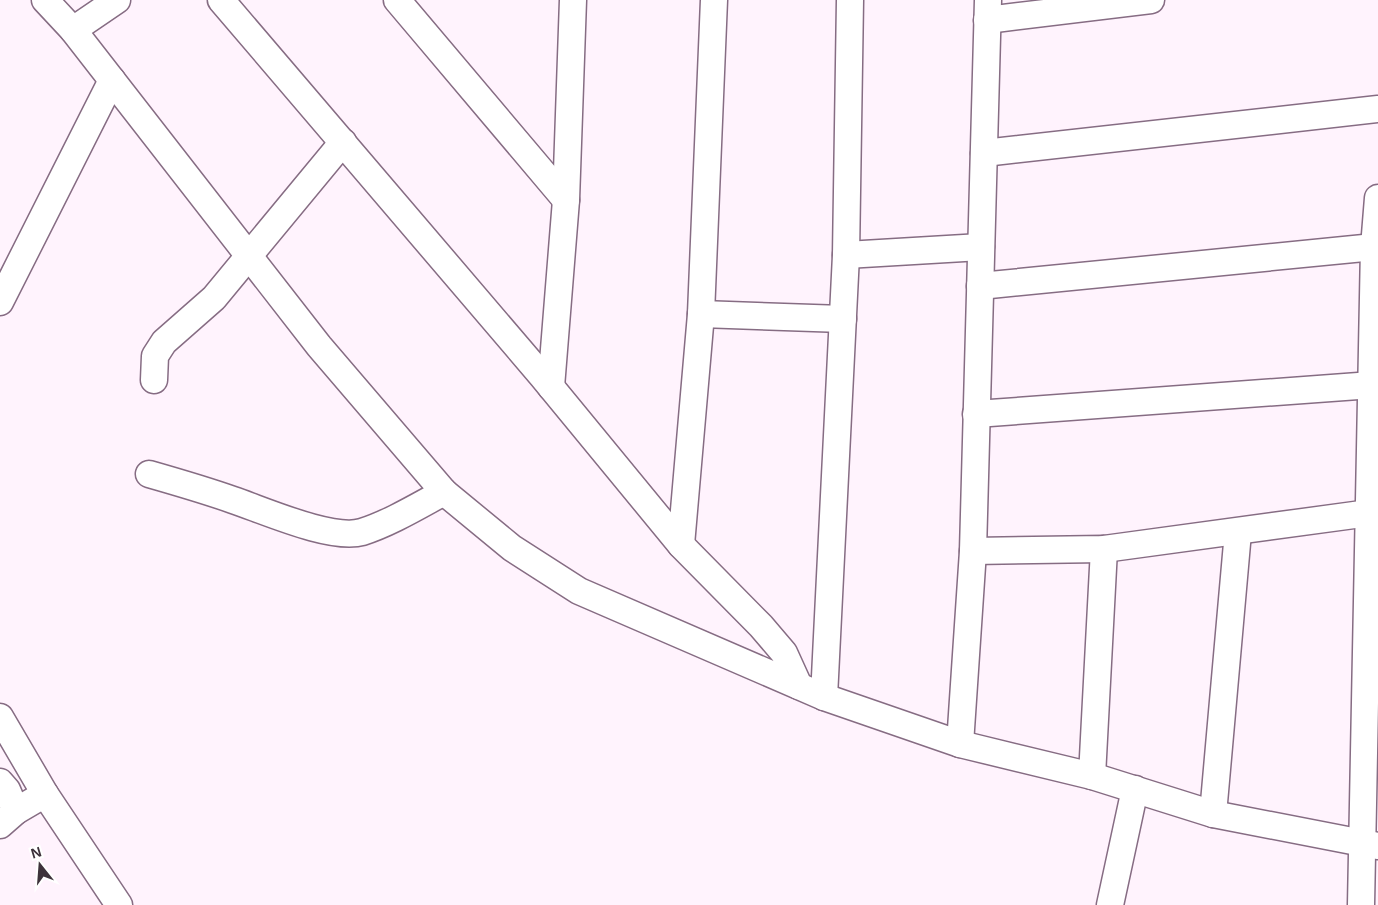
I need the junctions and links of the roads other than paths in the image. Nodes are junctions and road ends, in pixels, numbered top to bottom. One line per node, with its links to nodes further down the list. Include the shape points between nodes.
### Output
1 (45, 0): 10 (street)
2 (117, 0): 10 (street)
3 (221, 0): 13 (street)
4 (397, 0): 16 (street)
5 (573, 0): 16 (street)
6 (714, 0): 23 (street)
7 (850, 0): 19 (street)
8 (1150, 0): 9 (street)
9 (988, 10): 14 (street)
10 (73, 30): 11 (street)
11 (112, 80): 20 (street); 22 (street)
12 (1378, 109): 14 (street)
13 (343, 142): 20 (street); 27 (street)
14 (984, 153): 17 (street)
15 (1378, 198): 18 (street)
16 (566, 200): 27 (street)
17 (981, 247): 19 (street); 21 (street)
18 (1374, 247): 21 (street); 26 (street)
19 (846, 255): 24 (street)
20 (250, 256): 25 (street, via 214,298 164,342 155,356); 30 (street, via 319,346)
21 (980, 286): 28 (street)
22 (0, 302)
23 (701, 314): 24 (street); 33 (street)
24 (843, 319): 37 (street)
25 (154, 380)
26 (1372, 385): 28 (street); 31 (street)
27 (551, 387): 33 (street)
28 (976, 414): 35 (street)
29 (149, 474): 30 (street, via 300,524 339,533 360,533)
30 (444, 492): 36 (street, via 512,548 579,591)
31 (1370, 513): 32 (street); 46 (street)
32 (1238, 532): 34 (street); 44 (street)
33 (681, 545): 36 (street, via 784,653)
34 (1104, 549): 35 (street); 40 (street)
35 (973, 551): 39 (street)
36 (798, 686): 37 (street)
37 (824, 697): 39 (street)
38 (0, 717): 43 (street)
39 (960, 744): 40 (street)
40 (1092, 776): 42 (street)
41 (0, 782): 45 (street)
42 (1135, 790): 44 (street); 48 (street)
43 (45, 794): 45 (street); 47 (street)
44 (1213, 814): 46 (street)
45 (8, 818)
46 (1370, 845): 49 (street)
47 (119, 905)
48 (1110, 905)
49 (1361, 905)

